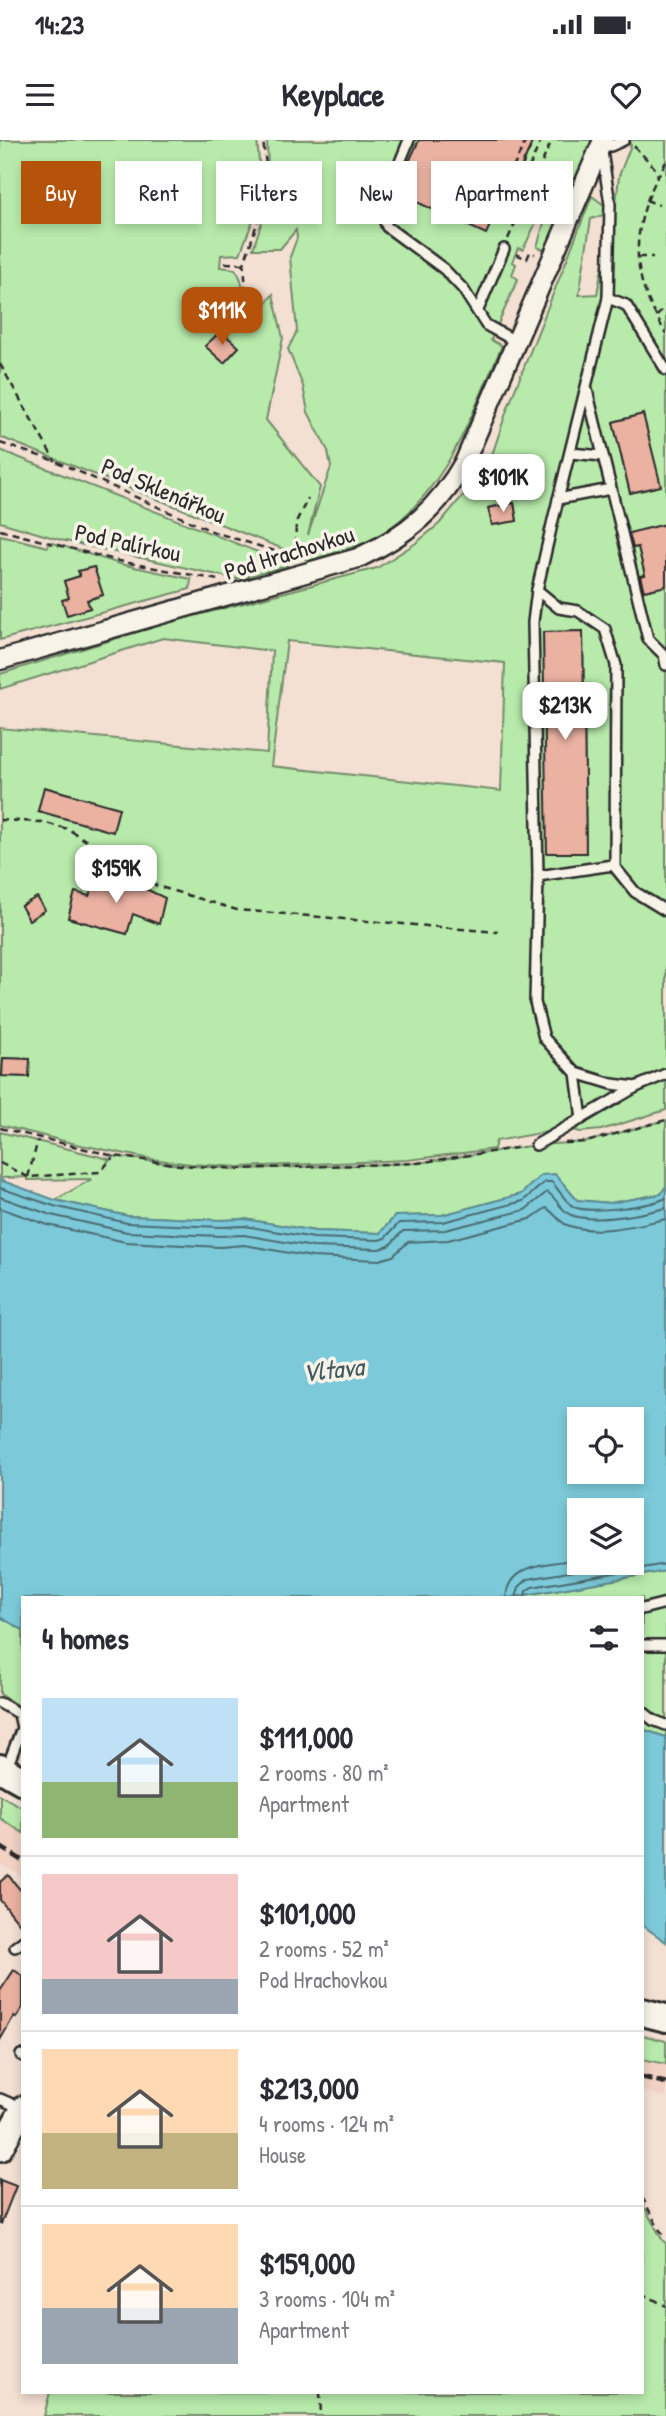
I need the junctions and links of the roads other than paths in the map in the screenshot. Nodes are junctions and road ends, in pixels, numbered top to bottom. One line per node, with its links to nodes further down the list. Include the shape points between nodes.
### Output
1 (626, 140): 3 (lane, via 611,146)
2 (406, 141): 6 (lane, via 385,199 382,215 387,227 443,269)
3 (602, 143): 5 (lane, via 610,204); 7 (street, Pod Hrachovkou)
4 (504, 249): 6 (lane)
5 (608, 298): 8 (lane, via 626,305); 9 (lane)
6 (478, 310): 7 (lane, via 486,325)
7 (517, 342): 15 (street, Pod Hrachovkou, via 451,487 419,521 390,541 358,558)
8 (666, 370)
9 (586, 386): 10 (lane); 11 (lane)
10 (569, 453): 11 (lane); 13 (lane)
11 (603, 456): 12 (lane)
12 (611, 489): 13 (lane); 16 (lane, via 648,639 664,655)
13 (558, 499): 14 (lane)
14 (537, 590): 17 (lane, via 559,608 578,611 605,629 616,665); 18 (lane, via 533,622)
15 (0, 660)
16 (666, 665)
17 (615, 867): 18 (lane); 19 (lane, via 635,892)
18 (538, 876): 20 (lane, via 535,1002 544,1038)
19 (666, 911)
20 (576, 1073): 22 (lane); 23 (lane)
21 (666, 1074): 22 (lane)
22 (636, 1087): 23 (lane)
23 (582, 1119): 24 (lane)
24 (536, 1145)
25 (666, 1603): 26 (lane)
26 (644, 1608)
27 (644, 1644): 28 (lane)
28 (666, 1645)
29 (0, 1703): 31 (lane, via 19,1714)
30 (644, 1712): 32 (lane)
31 (21, 1723)
32 (666, 1724)
33 (21, 1737): 34 (lane)
34 (9, 1774)
35 (644, 2012): 36 (main road)
36 (666, 2018)
37 (0, 2099): 38 (lane)
38 (20, 2107): 39 (street)
39 (0, 2149)

